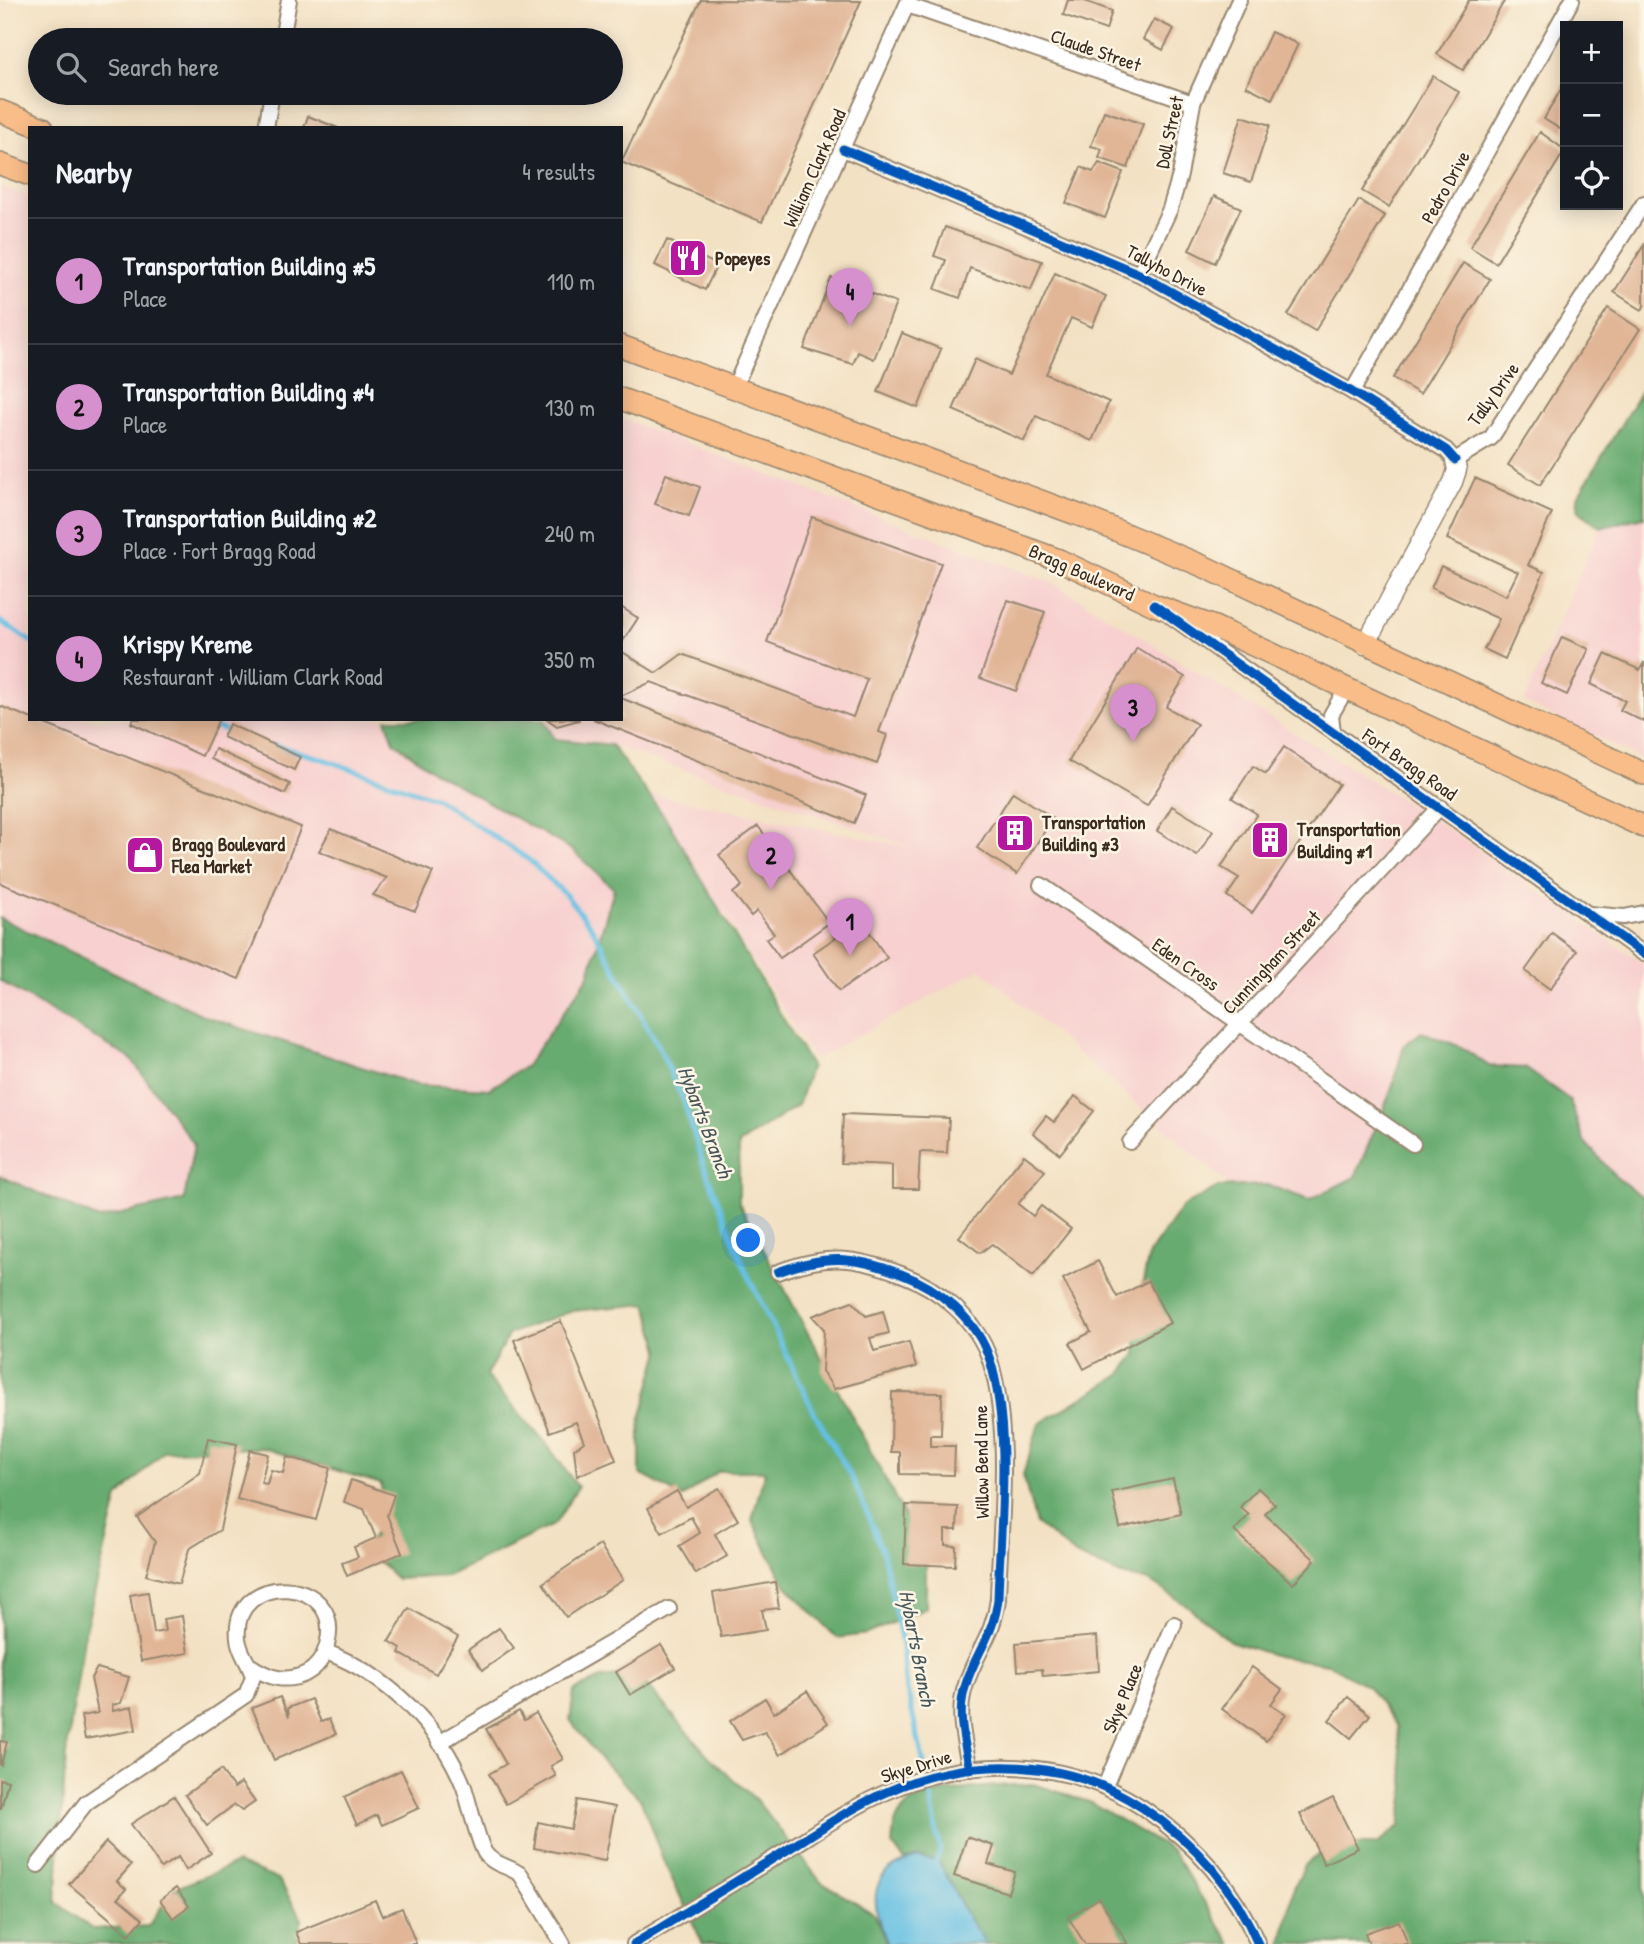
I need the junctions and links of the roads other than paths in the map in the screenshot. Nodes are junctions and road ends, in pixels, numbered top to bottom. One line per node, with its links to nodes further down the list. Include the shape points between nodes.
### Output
1 (289, 0): 5 (street)
2 (1239, 0): 6 (street, Doll Street)
3 (1572, 0): 18 (street, Pedro Drive)
4 (908, 3): 6 (street, Claude Street); 11 (street, William Clark Road)
5 (284, 28)
6 (1192, 103): 15 (street, Doll Street, via 1170,209)
7 (270, 105): 10 (street)
8 (0, 111): 9 (main road)
9 (38, 126)
10 (266, 126)
11 (843, 149): 15 (street, Tallyho Drive); 17 (street, William Clark Road)
12 (0, 164): 13 (main road)
13 (28, 174)
14 (1644, 203): 20 (street, Tally Drive, via 1491,438)
15 (1139, 274): 18 (street, Tallyho Drive)
16 (623, 347): 17 (main road)
17 (733, 390): 22 (main road, via 1096,522 1205,567)
18 (1353, 393): 20 (street, Tallyho Drive)
19 (623, 400): 21 (main road, Bragg Boulevard, via 1059,560)
20 (1455, 460): 22 (street, via 1453,482)
21 (1154, 605): 23 (main road, Bragg Boulevard, via 1212,626); 24 (street, Fort Bragg Road)
22 (1365, 645): 25 (main road)
23 (1346, 689): 24 (street, Fort Bragg Road, via 1331,715); 27 (main road, Bragg Boulevard)
24 (1333, 732): 26 (street, Fort Bragg Road)
25 (1644, 774)
26 (1440, 807): 30 (street, Fort Bragg Road); 32 (street, Cunningham Street)
27 (1644, 827)
28 (1041, 885): 32 (street, Eden Cross)
29 (1644, 913): 30 (street, via 1623,917)
30 (1587, 914): 31 (street, Fort Bragg Road)
31 (1644, 954)
32 (1240, 1026): 33 (street, Cunningham Street); 34 (street, Eden Cross)
33 (1130, 1142)
34 (1413, 1144)
35 (778, 1272): 41 (street, Willow Bend Lane, via 809,1260 863,1259 923,1282 962,1313 989,1358 1001,1417 998,1599 996,1621 961,1703)
36 (669, 1609): 40 (street)
37 (1174, 1625): 42 (street, Skye Place)
38 (326, 1653): 39 (street, via 310,1672 295,1678 272,1677); 39 (street, via 330,1635 322,1608 300,1590 272,1589 257,1596 239,1622 242,1653); 40 (street, via 348,1661 397,1695)
39 (251, 1666): 43 (street, via 253,1677 246,1695 86,1803)
40 (439, 1743): 44 (street, via 463,1784 484,1852 521,1875)
41 (970, 1769): 42 (street, Skye Drive, via 1042,1769); 45 (street, Skye Drive, via 912,1782 868,1801)
42 (1105, 1786): 46 (street, Skye Drive, via 1156,1816 1189,1843 1227,1886)
43 (38, 1865)
44 (563, 1944)
45 (634, 1944)
46 (1258, 1944)

